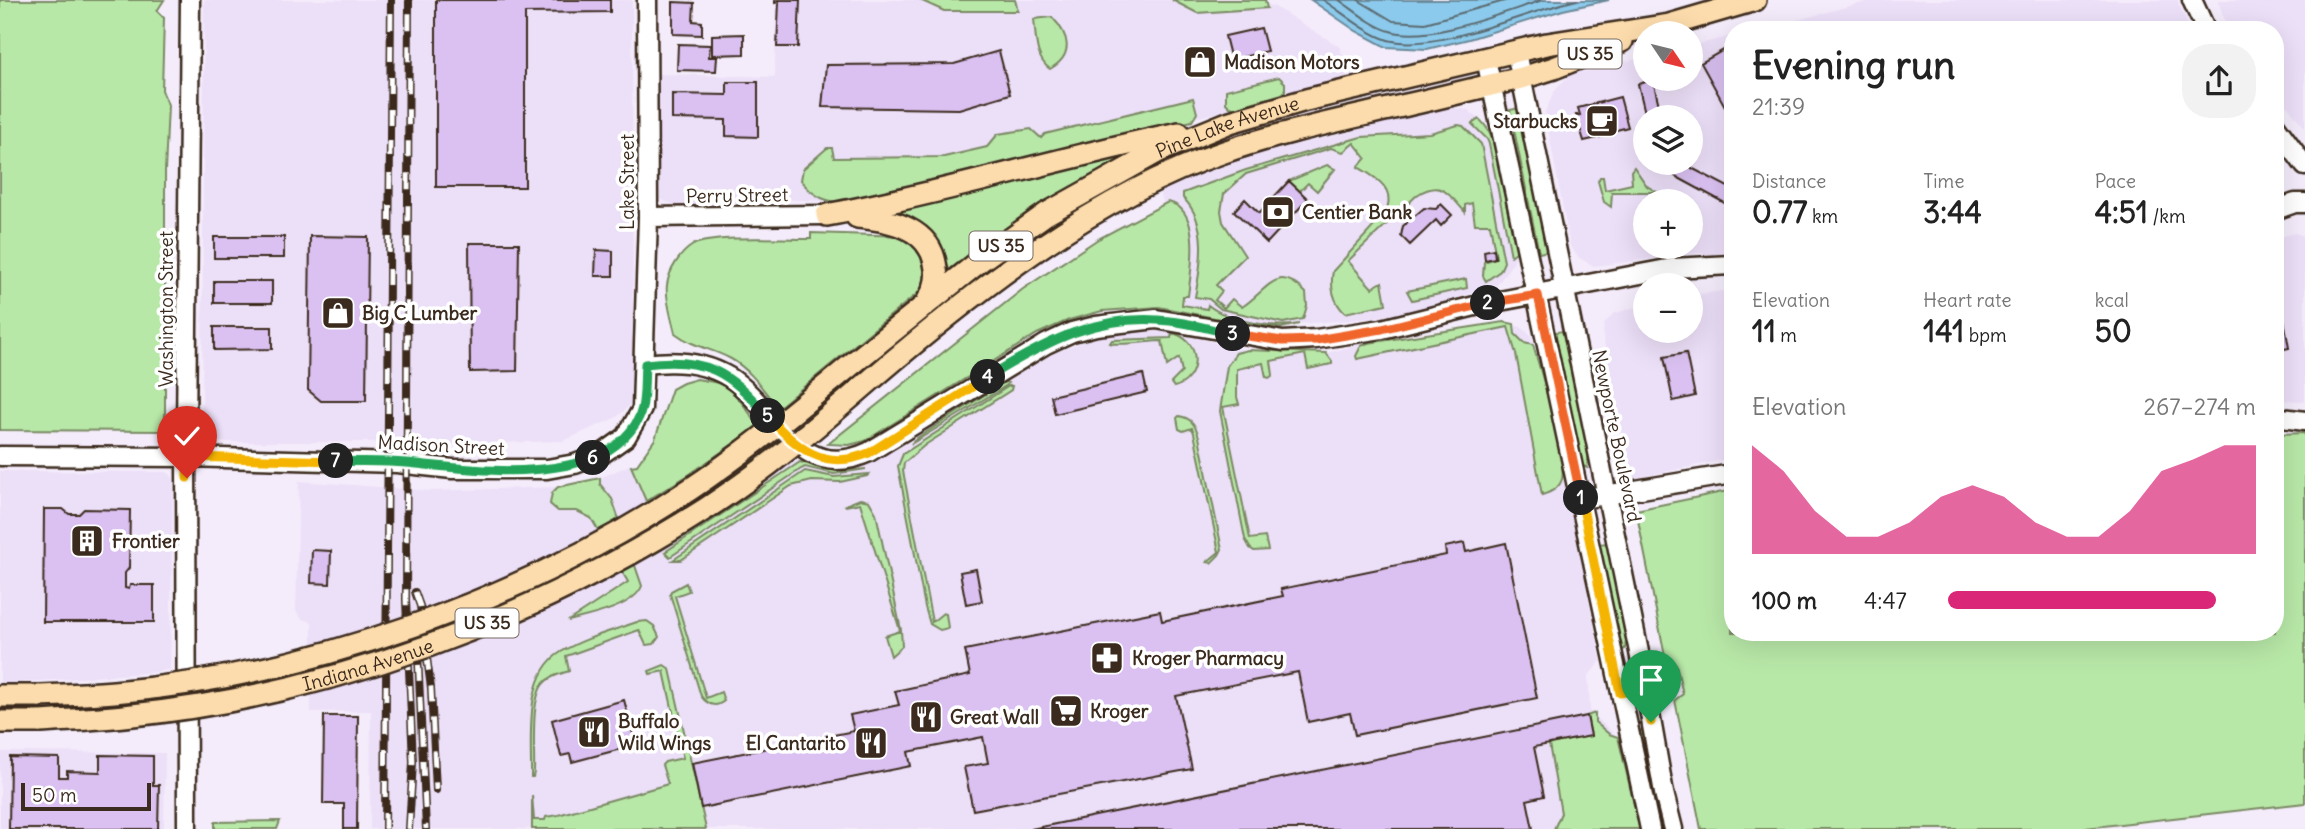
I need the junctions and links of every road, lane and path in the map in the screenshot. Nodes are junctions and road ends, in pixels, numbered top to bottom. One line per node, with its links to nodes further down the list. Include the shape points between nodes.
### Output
1 (190, 0): 30 (street, Washington Street)
2 (647, 0): 19 (street, Lake Street)
3 (1755, 0): 5 (main road, Pine Lake Avenue / US 35)
4 (2192, 0): 6 (street)
5 (1678, 21)
6 (2202, 21)
7 (1633, 31): 9 (main road, Pine Lake Avenue / US 35)
8 (1633, 36): 11 (main road, Pine Lake Avenue / US 35)
9 (1516, 52): 10 (main road, Pine Lake Avenue / US 35); 11 (street, Newporte Boulevard)
10 (1486, 59): 12 (street); 13 (main road, Pine Lake Avenue / US 35)
11 (1522, 78): 12 (main road, Pine Lake Avenue / US 35); 21 (street, Newporte Boulevard)
12 (1492, 85): 22 (street); 26 (main road, Pine Lake Avenue / US 35, via 1279,135 1170,174 1063,233 929,330)
13 (1230, 122): 18 (main road); 23 (main road, Pine Lake Avenue / US 35, via 1159,151 1046,214)
14 (2284, 137): 15 (street)
15 (2305, 166)
16 (2305, 203): 17 (street)
17 (2284, 207)
18 (827, 215): 19 (street, Perry Street); 23 (main road, via 879,219 915,231 935,260 937,276)
19 (648, 217): 25 (street, Lake Street)
20 (1724, 265): 21 (street, via 1672,268)
21 (1564, 290): 22 (street); 32 (street, Newporte Boulevard)
22 (1538, 295): 25 (street, via 1316,340 1283,341 1156,320 1084,329 1046,344 869,453 848,459 800,449 746,391 707,366 669,361); 33 (street)
23 (926, 303): 24 (main road, Pine Lake Avenue / US 35)
24 (857, 360): 36 (main road, Indiana Avenue / US 35, bridge, via 741,454 677,497 609,538 466,605 401,630 220,677 116,692)
25 (645, 364): 30 (street, Madison Street, via 642,410 626,437 602,454 547,470)
26 (873, 378): 37 (main road, Indiana Avenue / US 35, bridge, via 804,437 708,507 580,581 480,626 368,665 247,696 125,716)
27 (2284, 418): 28 (street)
28 (2305, 421)
29 (0, 456): 30 (street, Madison Street)
30 (187, 457): 38 (street, Washington Street)
31 (1724, 475): 32 (street)
32 (1607, 494): 33 (street); 34 (street, Newporte Boulevard)
33 (1581, 499): 35 (street)
34 (1644, 688): 35 (street); 40 (street, Newporte Boulevard)
35 (1620, 693): 39 (street)
36 (0, 696)
37 (0, 722)
38 (187, 829)
39 (1650, 829)
40 (1673, 829)

